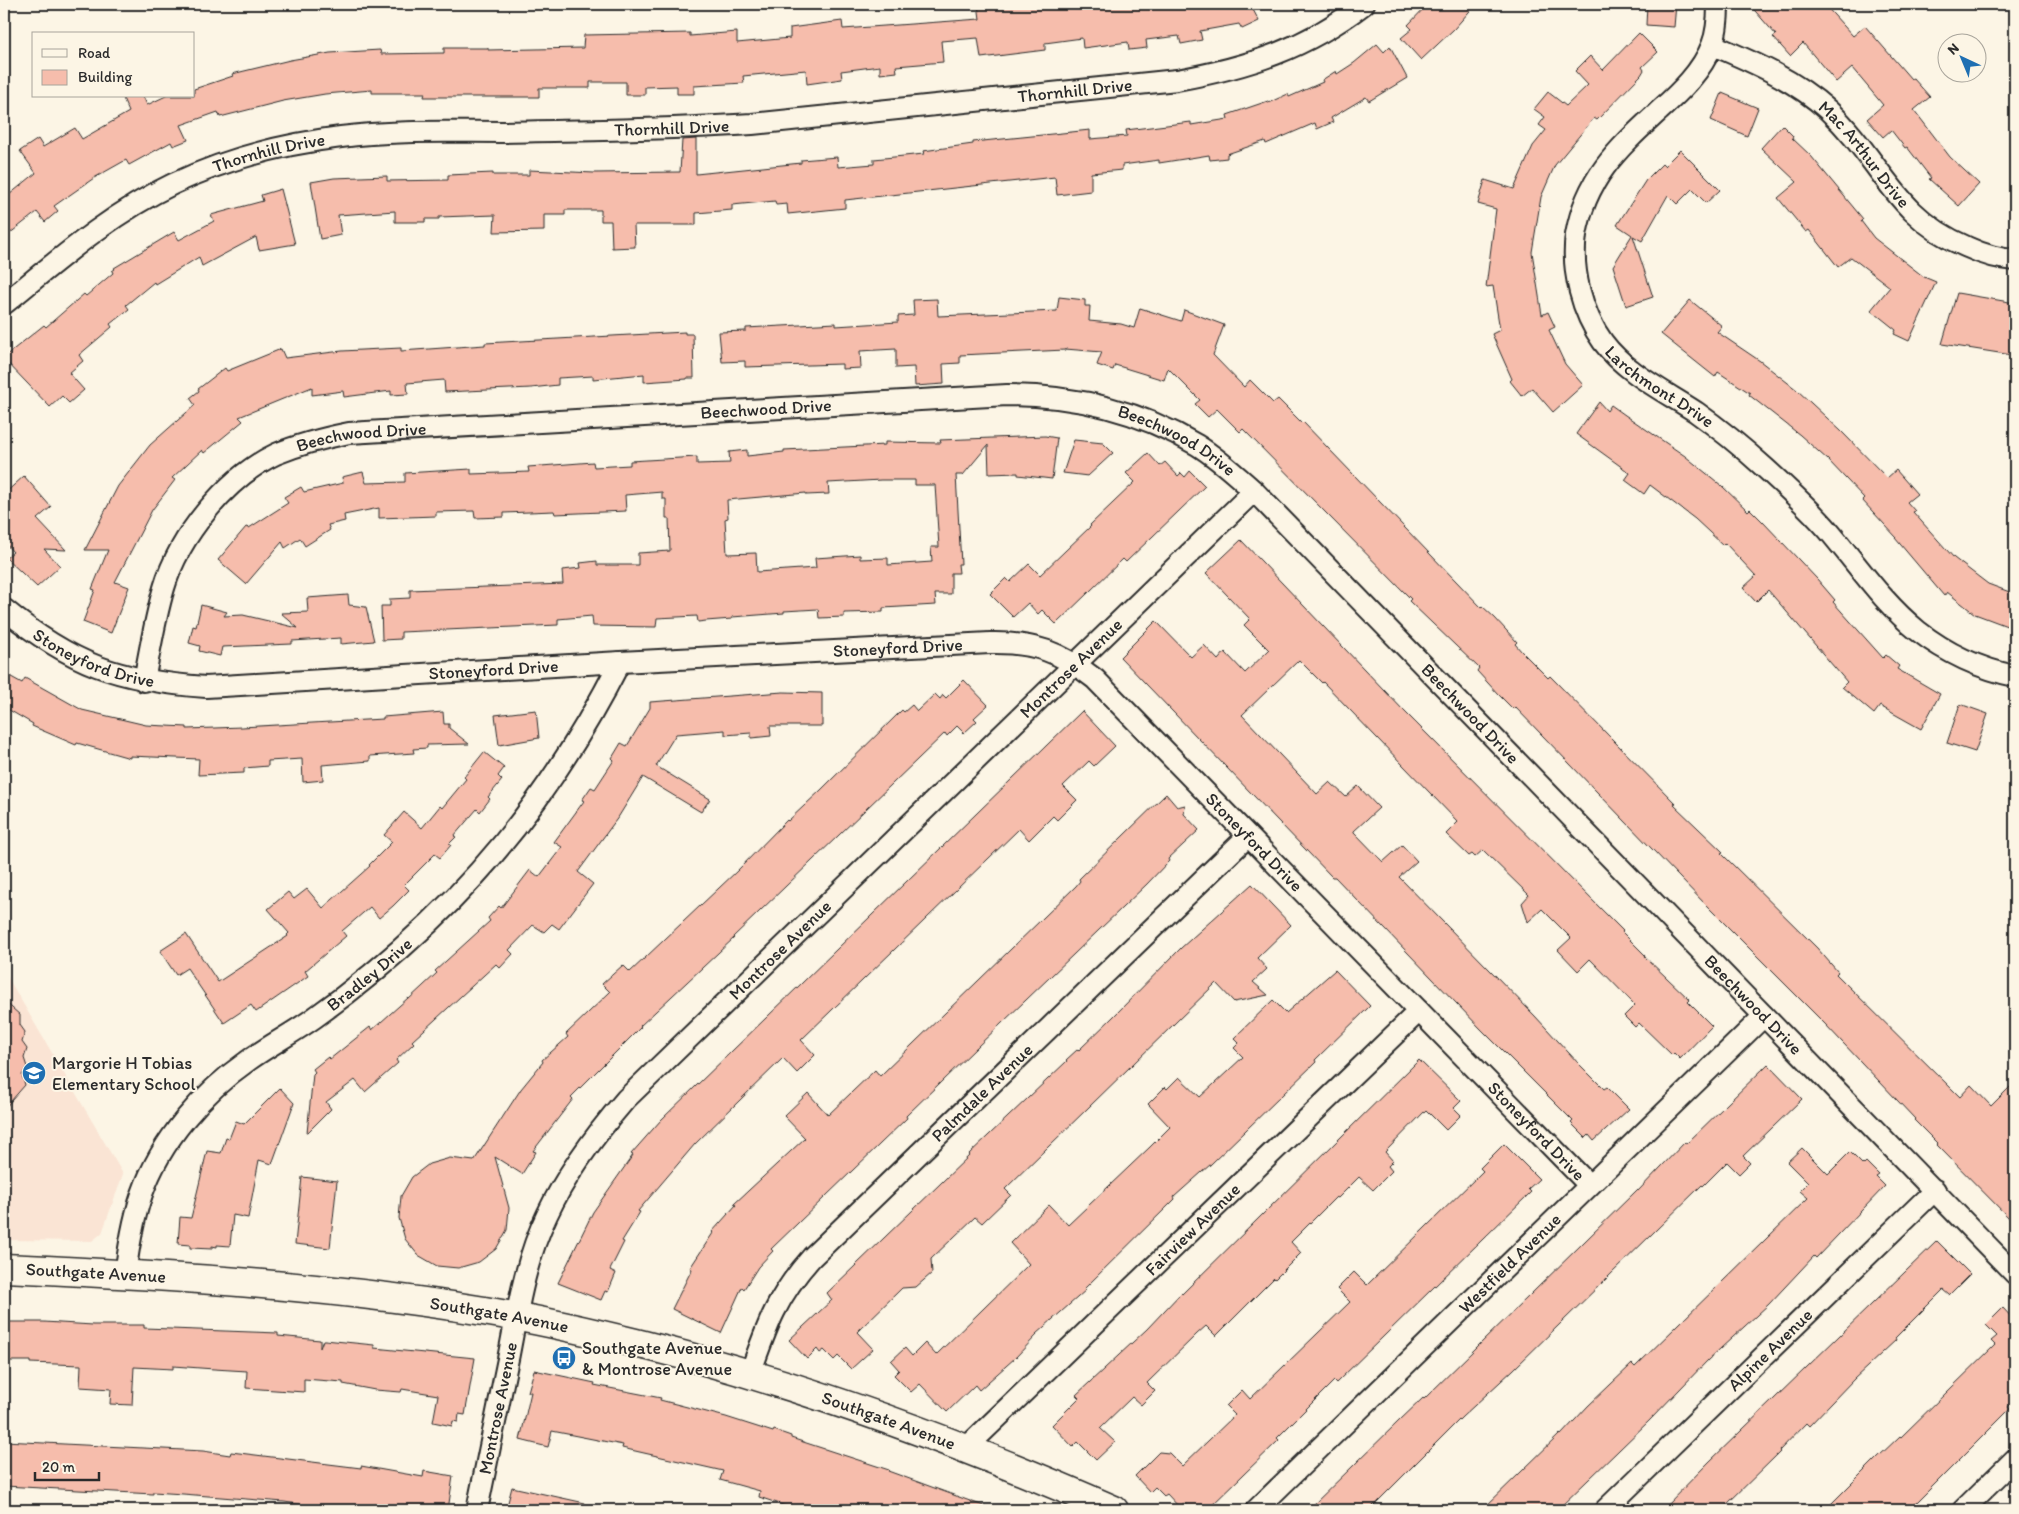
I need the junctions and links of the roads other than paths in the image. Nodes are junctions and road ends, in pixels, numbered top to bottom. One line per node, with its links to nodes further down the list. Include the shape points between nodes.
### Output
1 (1364, 4): 5 (street, Thornhill Drive, via 1308,40 1266,59 1177,80 752,124 404,133 343,136 286,146 226,162 172,185 129,209)
2 (1718, 4): 3 (street, Larchmont Drive)
3 (1713, 45): 4 (street, Mac Arthur Drive, via 1776,73 1828,110 1901,200 1923,222 1948,239 1979,252); 10 (street, Larchmont Drive, via 1697,72 1629,139 1591,187 1581,211 1576,238 1580,295 1590,319 1602,341 1619,360 1732,440 1796,497 1892,607 1918,631 1942,648 1972,662)
4 (2015, 260)
5 (4, 304)
6 (1254, 491): 9 (street, Montrose Avenue); 11 (street, Beechwood Drive, via 1212,455 1168,430 1104,406 1042,395 349,433 311,441 275,455 243,476 216,500 178,554 165,586); 14 (street, Beechwood Drive)
7 (4, 609): 11 (street, Stoneyford Drive, via 30,631 64,652 92,665)
8 (620, 662): 9 (street, Stoneyford Drive, via 1012,643 1055,653); 11 (street, Stoneyford Drive, via 206,687); 18 (street, Bradley Drive, via 581,736 557,773 465,886 431,921 354,989 226,1077 177,1129 157,1160 142,1194)
9 (1075, 663): 12 (street, Stoneyford Drive, via 1095,679); 20 (street, Montrose Avenue, via 620,1106 570,1170 546,1216 529,1262)
10 (2015, 676)
11 (144, 681)
12 (1248, 836): 13 (street, Stoneyford Drive); 21 (street, Palmdale Avenue, via 812,1257 777,1303)
13 (1419, 1011): 15 (street, Stoneyford Drive); 22 (street, Fairview Avenue)
14 (1764, 1016): 15 (street, Westfield Avenue); 16 (street, Beechwood Drive)
15 (1589, 1185): 26 (street, Westfield Avenue)
16 (1935, 1190): 19 (street, Beechwood Drive); 27 (street, Alpine Avenue)
17 (4, 1268): 18 (street, Southgate Avenue)
18 (126, 1274): 20 (street, Southgate Avenue, via 330,1290)
19 (2015, 1274)
20 (516, 1316): 21 (street, Southgate Avenue); 24 (street, Montrose Avenue)
21 (750, 1374): 22 (street, Southgate Avenue)
22 (966, 1448): 25 (street, Southgate Avenue)
23 (2015, 1459): 28 (street)
24 (478, 1510)
25 (1114, 1510)
26 (1256, 1510)
27 (1605, 1510)
28 (1963, 1510)

